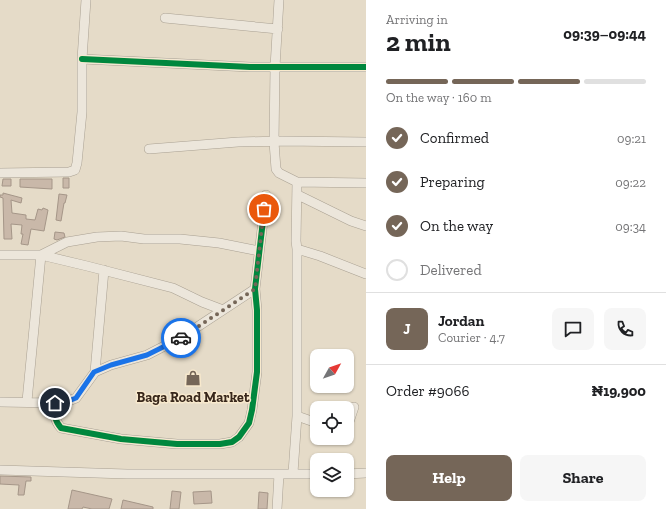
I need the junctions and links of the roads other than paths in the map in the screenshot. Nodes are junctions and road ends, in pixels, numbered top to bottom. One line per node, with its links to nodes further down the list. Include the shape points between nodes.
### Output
1 (86, 0): 5 (street)
2 (279, 0): 4 (street)
3 (165, 18): 4 (street)
4 (278, 28): 6 (street)
5 (82, 59): 6 (street); 11 (street, via 82,112 75,170)
6 (275, 67): 7 (street); 8 (street)
7 (366, 67)
8 (274, 142): 9 (street); 10 (street, via 238,142); 12 (street, via 276,169)
9 (366, 142)
10 (149, 149)
11 (0, 173)
12 (297, 182): 13 (street); 15 (street)
13 (366, 182)
14 (266, 195): 18 (street)
15 (298, 195): 16 (street); 17 (street)
16 (366, 226)
17 (297, 249): 22 (street); 29 (street)
18 (259, 251): 20 (street, via 219,243 122,236 68,242); 23 (street)
19 (0, 255): 20 (street)
20 (41, 255): 21 (street); 27 (street)
21 (104, 270): 24 (street, via 174,288); 25 (street)
22 (366, 274)
23 (255, 289): 24 (street); 28 (street, via 257,372 252,410 249,423 232,442 178,444 121,439 61,428 54,416)
24 (223, 310): 25 (street, via 182,337 147,355)
25 (94, 372): 28 (street, via 76,398)
26 (0, 402): 27 (street)
27 (27, 402): 28 (street)
28 (55, 403)
29 (297, 416): 30 (street); 32 (street)
30 (310, 421)
31 (0, 470): 34 (street, via 127,474)
32 (293, 473): 34 (street); 35 (street)
33 (366, 473): 36 (street)
34 (279, 474): 37 (street)
35 (310, 474)
36 (354, 474)
37 (277, 509)

